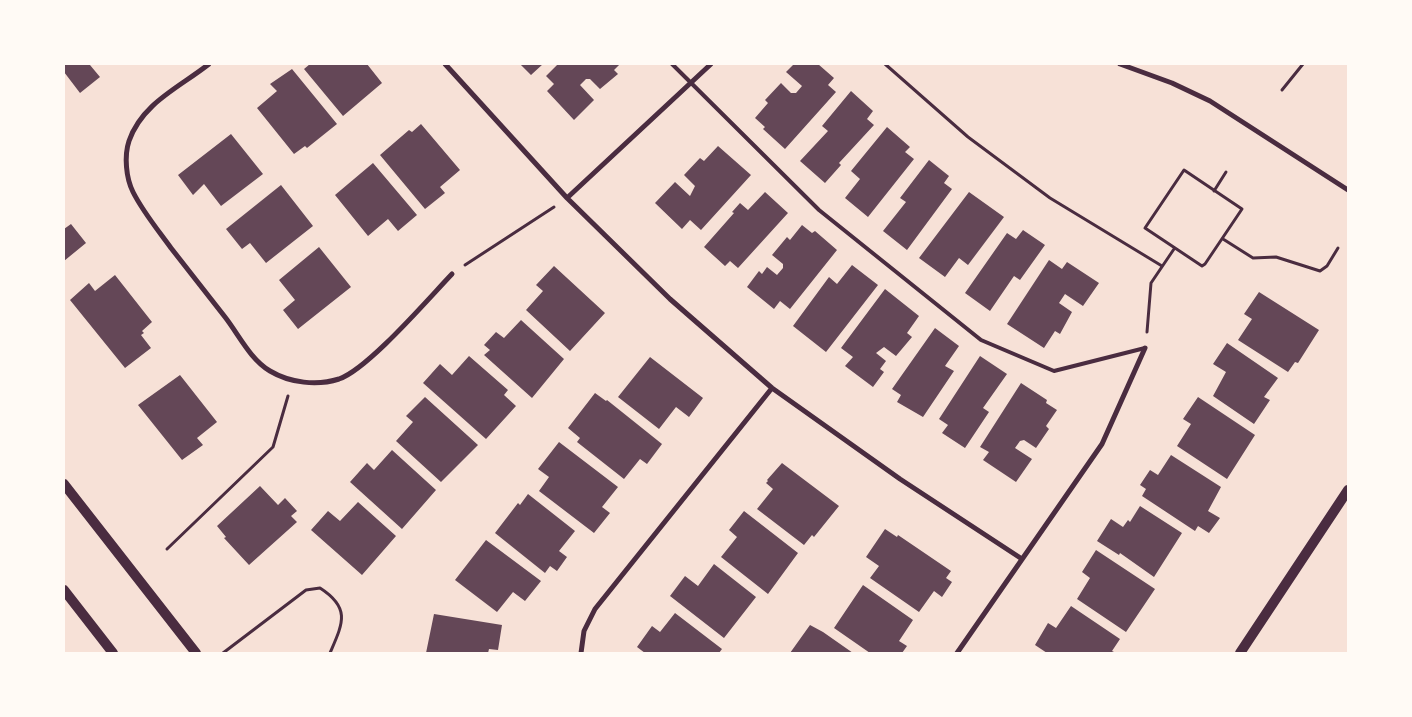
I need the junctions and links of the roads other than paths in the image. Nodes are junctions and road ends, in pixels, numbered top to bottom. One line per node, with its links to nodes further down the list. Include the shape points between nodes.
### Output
1 (209, 64): 9 (street, via 156,101 139,119 129,142 126,167 132,191 149,219 251,355 270,371 292,381 316,383 340,379 361,367)
2 (445, 64): 8 (street)
3 (672, 64): 6 (lane)
4 (711, 64): 6 (street)
5 (1120, 64): 7 (street, via 1210,101)
6 (691, 84): 8 (street); 10 (lane, via 819,210 981,340 1054,371)
7 (1348, 190)
8 (567, 198): 11 (street, via 670,299)
9 (452, 274)
10 (1145, 348): 14 (street, via 1102,444)
11 (772, 388): 14 (street, via 900,479); 18 (street, via 595,609 584,631)
12 (64, 484): 17 (main road)
13 (1348, 490): 20 (main road)
14 (1022, 559): 19 (street)
15 (64, 590): 16 (main road)
16 (113, 653)
17 (196, 653)
18 (581, 653)
19 (957, 653)
20 (1240, 653)

